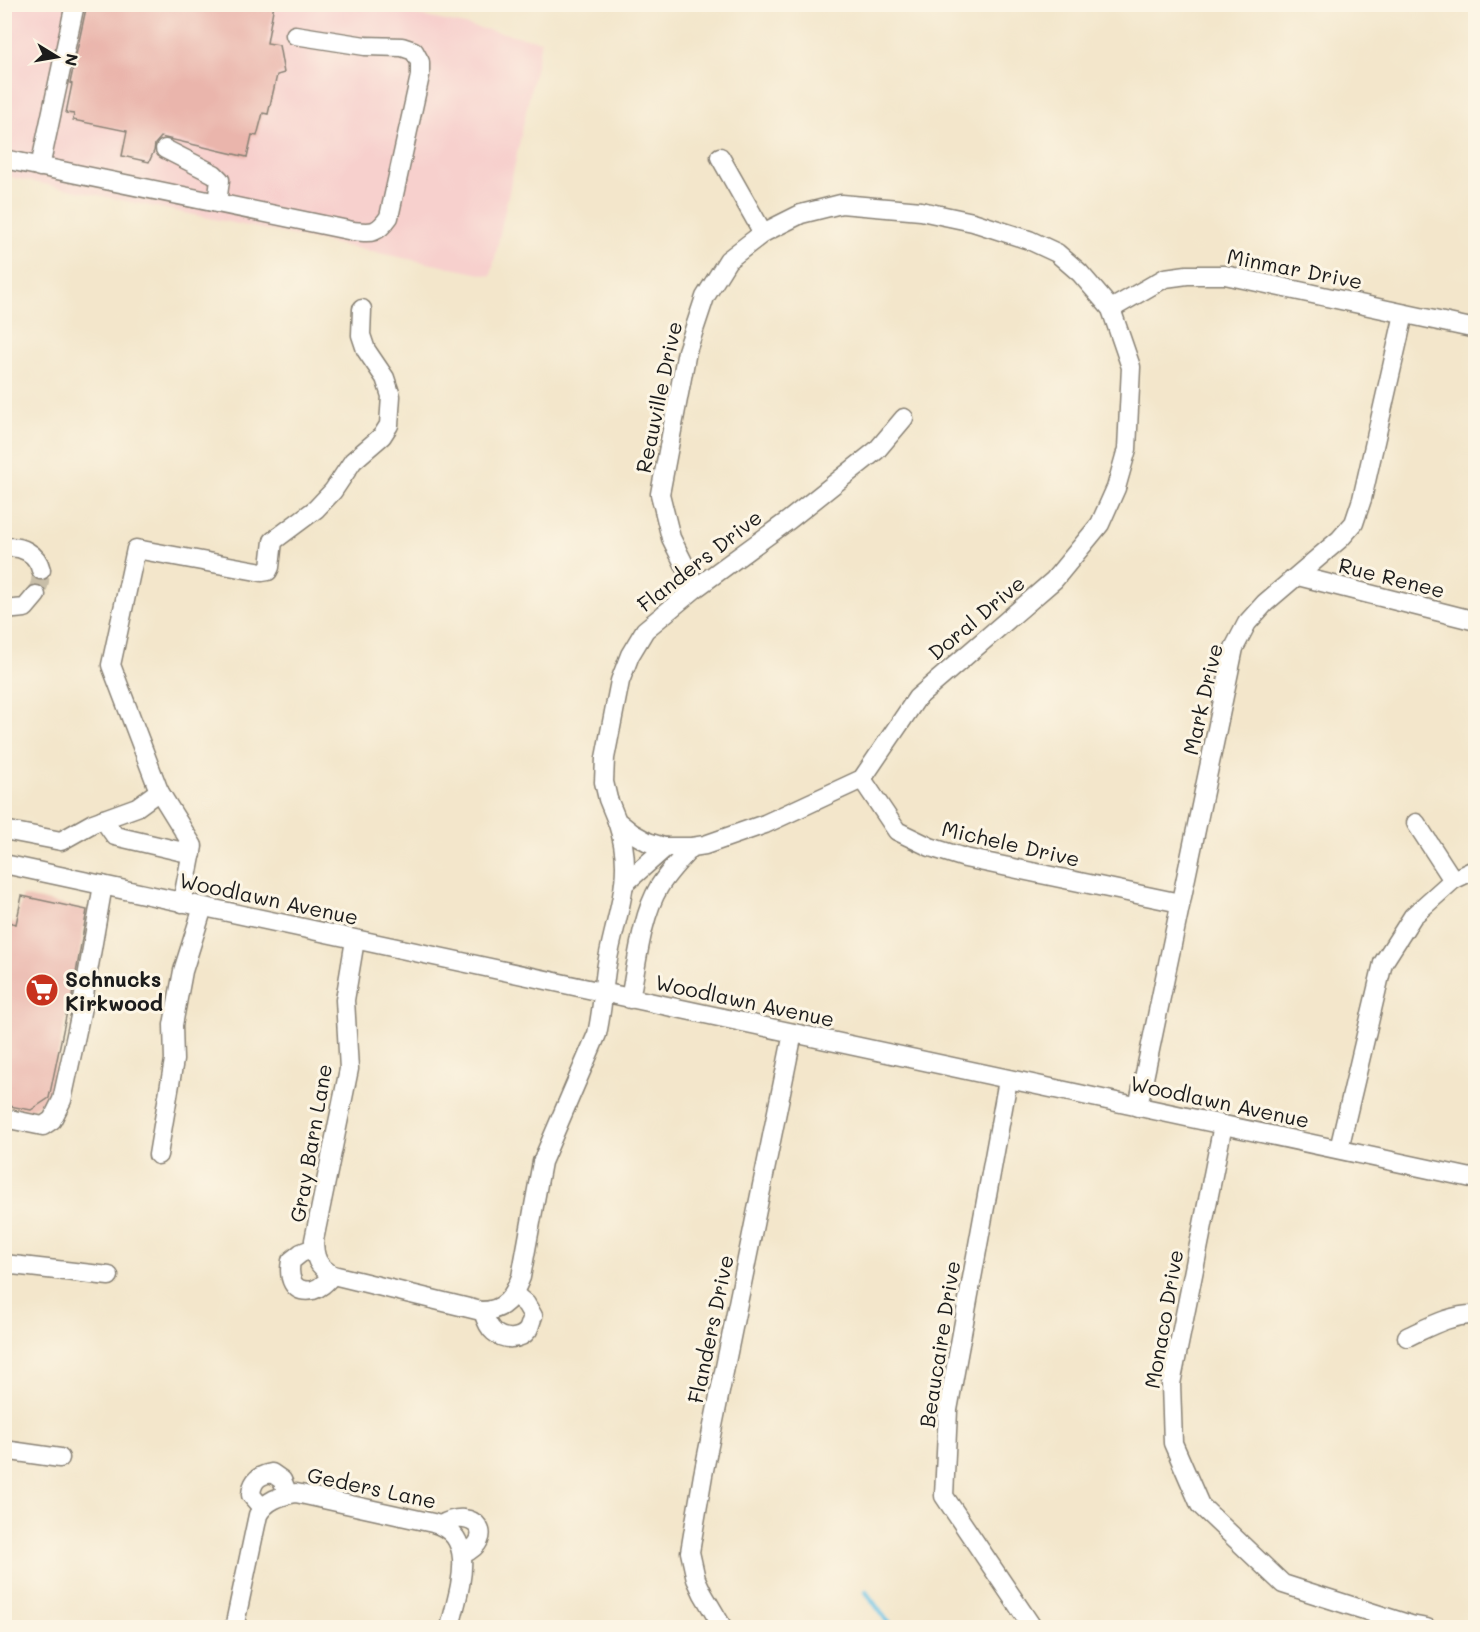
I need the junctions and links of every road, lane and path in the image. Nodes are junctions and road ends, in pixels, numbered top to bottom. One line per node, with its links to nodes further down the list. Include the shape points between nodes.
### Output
1 (75, 4): 6 (street)
2 (295, 35): 7 (street, via 365,46 402,47 414,51 420,62 389,217 381,229 353,231)
3 (165, 149): 7 (street, via 220,180)
4 (720, 157): 8 (street)
5 (4, 159): 6 (street)
6 (40, 166): 7 (street)
7 (218, 203)
8 (763, 232): 10 (street, Reauville Drive, via 801,214 841,204 921,211 973,222 1058,253); 17 (street, Reauville Drive, via 728,260 705,297 687,351 660,494 671,538)
9 (362, 309): 22 (street, via 361,335 391,396 389,425 353,461 316,509 273,541 268,571 136,549 111,665)
10 (1111, 309): 11 (street, Minmar Drive, via 1165,278 1225,275); 21 (street, Doral Drive, via 1131,367 1126,449 1116,488 1100,524 1054,580 917,698)
11 (1404, 314): 12 (street, Minmar Drive); 16 (street, Mark Drive, via 1354,523)
12 (1476, 329)
13 (904, 418): 17 (street, Flanders Drive, via 878,450)
14 (4, 548): 15 (street, via 11,546 29,552)
15 (41, 570)
16 (1298, 576): 20 (street, Rue Renee); 36 (street, Mark Drive, via 1247,623 1234,648)
17 (696, 588): 24 (street, Flanders Drive, via 645,630 620,681 604,782)
18 (36, 595): 19 (street, via 25,608)
19 (4, 610)
20 (1476, 621)
21 (862, 779): 27 (street, via 765,824); 36 (street, Michele Drive, via 897,831 930,847 965,858)
22 (159, 791): 23 (street, via 137,807); 29 (street, via 194,846)
23 (103, 819): 26 (street, via 61,841); 29 (street, via 115,836)
24 (618, 821): 28 (street, via 632,833); 33 (street, Flanders Drive, via 623,840)
25 (1416, 823): 32 (street)
26 (4, 830)
27 (692, 847): 28 (street); 40 (street, via 658,888 647,914)
28 (666, 848): 33 (street)
29 (192, 854): 35 (street)
30 (4, 864): 34 (street, Woodlawn Avenue)
31 (1476, 869): 32 (street)
32 (1453, 880): 46 (street, via 1413,916 1383,963)
33 (624, 884): 39 (street, Flanders Drive)
34 (103, 885): 35 (street, Woodlawn Avenue); 44 (street, via 62,1100 52,1120 43,1126)
35 (182, 903): 37 (street, Woodlawn Avenue)
36 (1180, 903): 43 (street, Mark Drive)
37 (203, 907): 38 (street, Woodlawn Avenue); 47 (street, via 183,971 173,1026 174,1060)
38 (355, 940): 39 (street, Woodlawn Avenue); 49 (street, Gray Barn Lane, via 345,1000 349,1069)
39 (604, 993): 40 (street, Woodlawn Avenue); 53 (street, Flanders Drive, via 597,1034 542,1162 521,1276)
40 (630, 999): 41 (street, Woodlawn Avenue)
41 (793, 1033): 42 (street, Woodlawn Avenue); 64 (street, Flanders Drive, via 690,1552 702,1594)
42 (1008, 1080): 43 (street, Woodlawn Avenue); 65 (street, Beaucaire Drive, via 948,1410 944,1496)
43 (1138, 1107): 45 (street, Woodlawn Avenue)
44 (4, 1118)
45 (1223, 1125): 46 (street, Woodlawn Avenue); 61 (street, Monaco Drive, via 1171,1384 1173,1443 1200,1505 1283,1584)
46 (1339, 1149): 48 (street, Woodlawn Avenue)
47 (158, 1155)
48 (1476, 1179)
49 (314, 1248): 51 (street, Gray Barn Lane, via 322,1270); 51 (street, Gray Barn Lane, via 291,1261 288,1274 293,1284 303,1290 314,1290)
50 (4, 1264): 52 (street)
51 (333, 1275): 54 (street)
52 (109, 1276)
53 (514, 1294): 54 (street, via 499,1308); 54 (street, via 533,1316 527,1332 518,1338 505,1338 493,1331)
54 (483, 1311)
55 (1476, 1315): 56 (street, via 1465,1314 1439,1322)
56 (1407, 1337)
57 (4, 1450): 58 (street)
58 (60, 1458)
59 (441, 1525): 60 (street, Geders Lane, via 453,1533); 60 (street, via 465,1517 476,1524 481,1532 480,1541); 62 (street, Geders Lane, via 306,1495 274,1500 255,1523)
60 (463, 1554): 63 (street)
61 (1416, 1627)
62 (234, 1628)
63 (450, 1628)
64 (723, 1628)
65 (1033, 1628)

